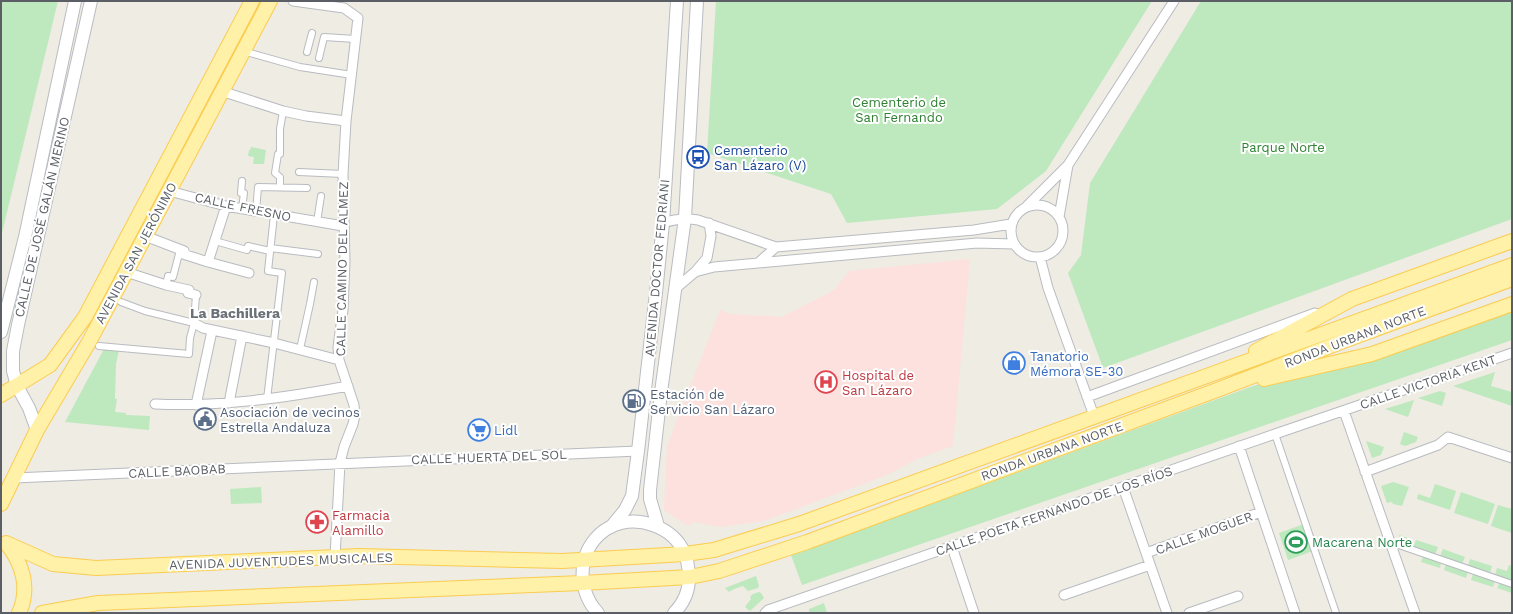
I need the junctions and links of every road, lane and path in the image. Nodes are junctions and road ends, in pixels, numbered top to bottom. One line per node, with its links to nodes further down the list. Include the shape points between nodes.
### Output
1 (75, 1): 65 (main road, CALLE DE JOSÉ GALÁN MERINO, via 26,237)
2 (91, 1): 73 (main road, CALLE DE JOSÉ GALÁN MERINO, via 18,325 13,371)
3 (252, 1): 73 (main road, AVENIDA SAN JERÓNIMO, via 85,317 50,366)
4 (270, 1): 13 (main road, AVENIDA SAN JERÓNIMO)
5 (293, 1): 10 (street, CALLE CAMINO DEL ALMEZ, via 344,8 358,18)
6 (677, 1): 36 (main road, AVENIDA DOCTOR FEDRIANI)
7 (697, 1): 34 (main road, AVENIDA DOCTOR FEDRIANI)
8 (1174, 1): 20 (street)
9 (312, 33): 11 (street)
10 (355, 39): 12 (street, via 324,37); 16 (street, CALLE CAMINO DEL ALMEZ)
11 (310, 43): 12 (street); 14 (street)
12 (322, 46): 15 (street)
13 (243, 51): 16 (street, via 300,67); 17 (main road, AVENIDA SAN JERÓNIMO)
14 (307, 52)
15 (320, 58)
16 (352, 75): 19 (street, CALLE CAMINO DEL ALMEZ)
17 (221, 91): 18 (street); 26 (main road, AVENIDA SAN JERÓNIMO)
18 (283, 111): 19 (street); 24 (street, via 280,154 276,163)
19 (346, 121): 22 (street, CALLE CAMINO DEL ALMEZ)
20 (1068, 165): 29 (street); 33 (street)
21 (299, 172): 22 (street)
22 (343, 174): 39 (street, CALLE CAMINO DEL ALMEZ)
23 (242, 181): 30 (street)
24 (280, 187): 25 (street); 31 (street, via 258,187)
25 (307, 188)
26 (169, 191): 28 (street, CALLE FRESNO); 40 (main road, AVENIDA SAN JERÓNIMO)
27 (321, 196): 35 (street)
28 (226, 206): 30 (street, CALLE FRESNO); 41 (street)
29 (1028, 206): 33 (street, via 1045,206); 38 (street, via 1014,216)
30 (242, 209): 31 (street, CALLE FRESNO)
31 (256, 212): 32 (street, CALLE FRESNO)
32 (274, 215): 35 (street, CALLE FRESNO); 46 (street)
33 (1059, 217): 48 (street, via 1063,225 1061,242 1052,252)
34 (685, 218): 36 (street); 37 (street); 58 (main road, AVENIDA DOCTOR FEDRIANI)
35 (317, 222): 39 (street, CALLE FRESNO)
36 (663, 223): 87 (main road, AVENIDA DOCTOR FEDRIANI)
37 (708, 223): 44 (street); 53 (street, via 711,236 707,258)
38 (1011, 224): 43 (street, via 1011,238); 44 (street, via 974,230)
39 (343, 226): 71 (street, CALLE CAMINO DEL ALMEZ, via 344,282)
40 (145, 236): 45 (street); 52 (main road, AVENIDA SAN JERÓNIMO)
41 (215, 241): 46 (street, via 246,250 248,246); 49 (street)
42 (1512, 241): 60 (main road)
43 (1014, 244): 48 (street, via 1025,254); 50 (street, via 977,244)
44 (776, 247): 50 (street)
45 (180, 250): 49 (street, via 184,251 183,254); 57 (street, via 173,277 168,276)
46 (270, 250): 47 (street); 67 (street, via 268,271 282,273)
47 (318, 254)
48 (1040, 257): 77 (street, via 1048,288)
49 (208, 262): 54 (street)
50 (758, 263): 53 (street, via 714,267)
51 (1512, 265): 72 (main road, RONDA URBANA NORTE)
52 (126, 272): 57 (street); 84 (main road, AVENIDA SAN JERÓNIMO, via 89,342)
53 (695, 272): 58 (street)
54 (249, 273)
55 (1512, 279): 75 (main road, RONDA URBANA NORTE)
56 (314, 282): 69 (street)
57 (166, 285): 59 (street, via 189,290 188,293)
58 (675, 289): 95 (main road, AVENIDA DOCTOR FEDRIANI, via 650,490)
59 (196, 295): 63 (street)
60 (1352, 299): 72 (main road); 77 (street)
61 (121, 302): 63 (street, via 145,311)
62 (1512, 304): 75 (main road, via 1372,354)
63 (194, 322): 64 (street); 68 (street, via 189,354)
64 (212, 331): 66 (street); 81 (street)
65 (1, 332)
66 (242, 336): 67 (street); 79 (street)
67 (274, 343): 69 (street); 78 (street)
68 (99, 346)
69 (300, 349): 71 (street)
70 (1512, 354): 82 (street, CALLE VICTORIA KENT)
71 (339, 360): 74 (street, CALLE CAMINO DEL ALMEZ)
72 (1211, 375): 83 (main road, RONDA URBANA NORTE)
73 (17, 386): 76 (main road, AVENIDA SAN JERÓNIMO); 84 (main road, CALLE DE JOSÉ GALÁN MERINO)
74 (348, 386): 78 (street); 89 (street, CALLE CAMINO DEL ALMEZ, via 354,405 354,415)
75 (1217, 390): 105 (main road, RONDA URBANA NORTE, via 807,542 719,571)
76 (1, 395)
77 (1087, 397): 83 (street)
78 (267, 399): 79 (street)
79 (229, 403): 81 (street)
80 (155, 404): 81 (street)
81 (196, 405)
82 (1344, 411): 85 (street, CALLE POETA FERNANDO DE LOS RÍOS); 90 (street)
83 (1094, 416): 101 (main road, RONDA URBANA NORTE, via 799,524 714,550)
84 (37, 430): 91 (main road, AVENIDA SAN JERÓNIMO)
85 (1275, 434): 86 (street, CALLE POETA FERNANDO DE LOS RÍOS); 119 (street)
86 (1239, 446): 92 (street, CALLE POETA FERNANDO DE LOS RÍOS); 94 (street)
87 (638, 451): 89 (street, CALLE HUERTA DEL SOL); 96 (main road, AVENIDA DOCTOR FEDRIANI, via 632,496 625,510)
88 (1512, 458): 90 (street, via 1448,437 1438,445)
89 (340, 463): 91 (street, CALLE BAOBAB); 102 (street, CALLE CAMINO DEL ALMEZ)
90 (1365, 472): 98 (street)
91 (14, 478): 93 (main road, AVENIDA SAN JERÓNIMO)
92 (1123, 487): 99 (street, CALLE POETA FERNANDO DE LOS RÍOS); 100 (street)
93 (1, 504)
94 (1261, 512): 100 (street, CALLE MOGUER); 118 (street)
95 (658, 526): 96 (main road, via 639,522); 101 (main road, via 674,538)
96 (611, 527): 103 (main road, AVENIDA DOCTOR FEDRIANI, via 592,544)
97 (2, 539): 102 (main road, AVENIDA JUVENTUDES MUSICALES, via 53,564 96,568); 111 (main road, via 19,562 23,574 24,597)
98 (1390, 542): 107 (street); 120 (street)
99 (952, 547): 114 (street, CALLE POETA FERNANDO DE LOS RÍOS); 115 (street)
100 (1146, 553): 104 (street)
101 (685, 554): 103 (main road, RONDA URBANA NORTE); 105 (main road)
102 (336, 557): 103 (main road, AVENIDA JUVENTUDES MUSICALES, via 562,561)
103 (584, 559): 106 (main road)
104 (1150, 565): 108 (street); 116 (street)
105 (690, 577): 106 (main road, RONDA URBANA NORTE); 113 (main road, via 684,600)
106 (582, 583): 110 (main road, via 588,601); 112 (main road, via 98,603)
107 (1512, 584)
108 (1064, 595)
109 (1238, 596): 117 (street)
110 (595, 611)
111 (20, 613)
112 (42, 613)
113 (674, 613)
114 (765, 613)
115 (974, 613)
116 (1167, 613)
117 (1189, 613)
118 (1295, 613)
119 (1336, 613)
120 (1415, 613)

